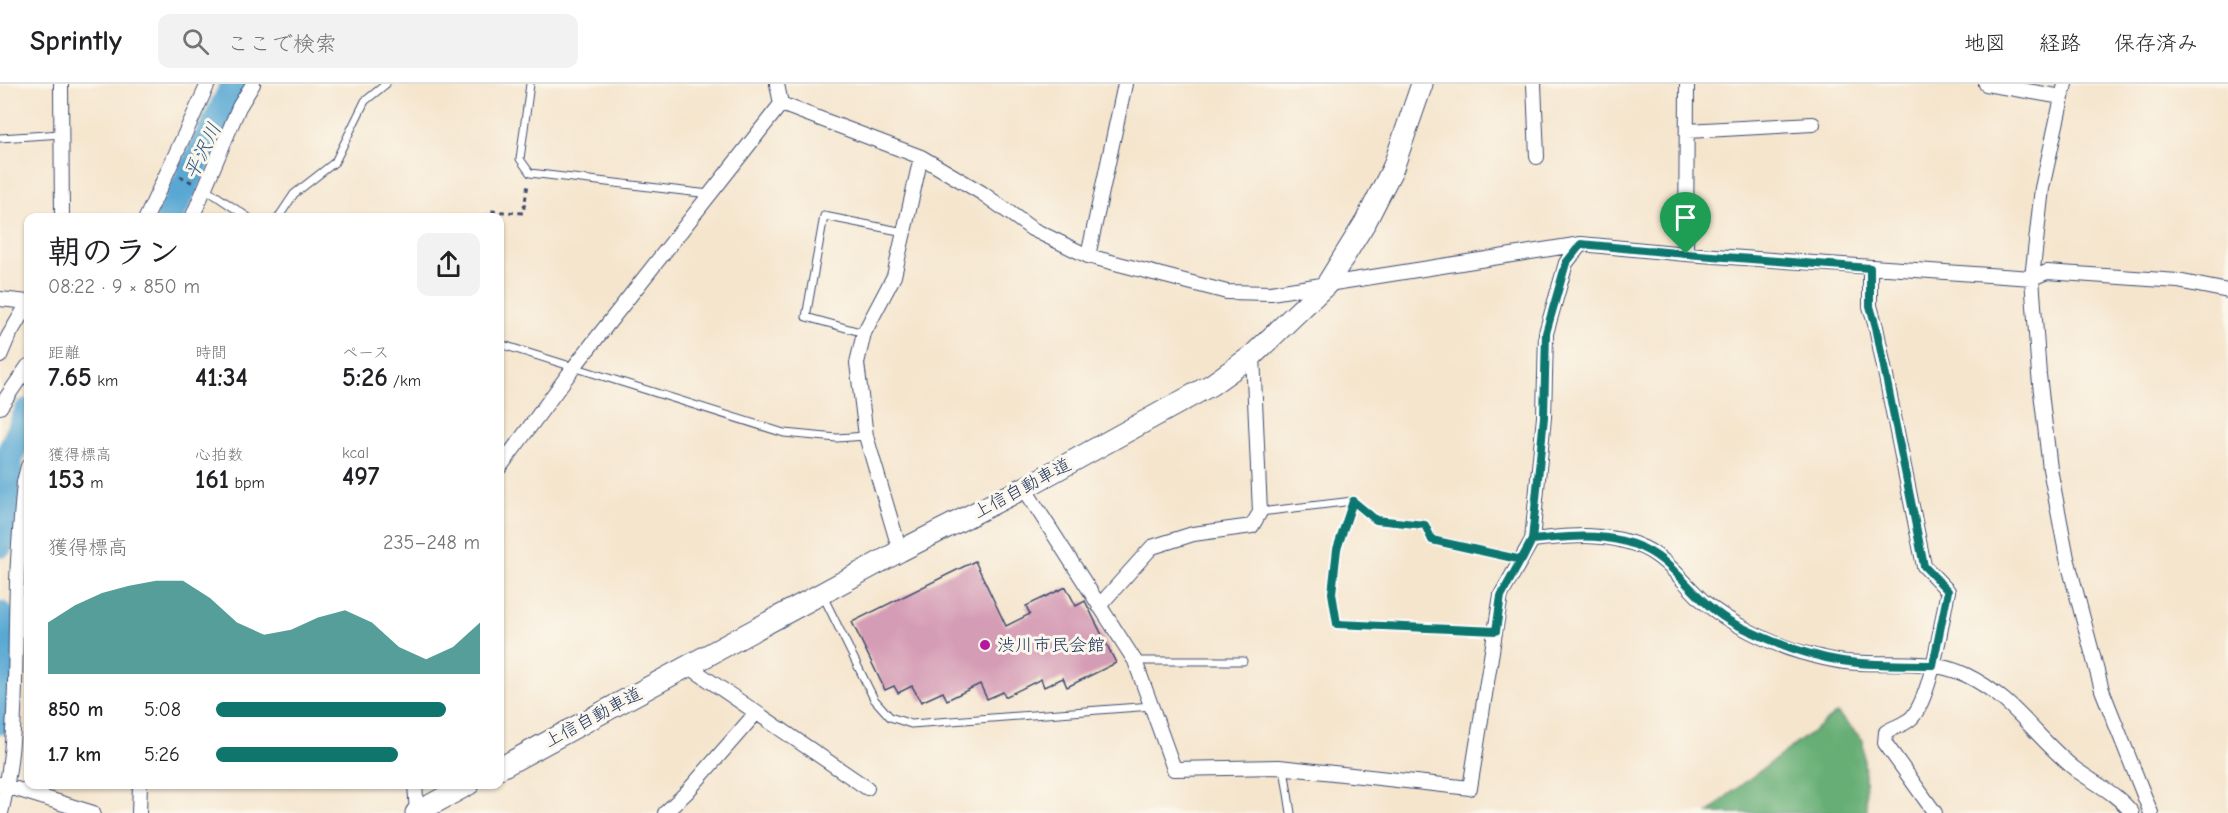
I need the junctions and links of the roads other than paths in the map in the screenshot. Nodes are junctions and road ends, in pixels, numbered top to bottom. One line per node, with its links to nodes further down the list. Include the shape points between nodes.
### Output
1 (61, 84): 16 (street)
2 (208, 84): 23 (street)
3 (253, 84): 20 (street, via 239,107)
4 (386, 84): 26 (lane, via 365,101 335,162 294,194)
5 (530, 84): 21 (lane, via 520,159 530,173)
6 (777, 84): 13 (street)
7 (1125, 84): 30 (street)
8 (1422, 84): 33 (highway, 上信自動車道, via 1394,168)
9 (1534, 84): 19 (street)
10 (1687, 84): 15 (street)
11 (1986, 84): 12 (street)
12 (2064, 91): 32 (street, via 2042,188)
13 (781, 104): 18 (street); 21 (street)
14 (1814, 124): 15 (street)
15 (1687, 131): 29 (street)
16 (62, 134): 17 (lane); 22 (street)
17 (0, 138)
18 (921, 157): 27 (street); 30 (street, via 1032,229)
19 (1538, 157)
20 (206, 189): 24 (street); 25 (lane)
21 (712, 194): 42 (street)
22 (62, 213)
23 (148, 213)
24 (194, 213)
25 (242, 213)
26 (281, 213)
27 (904, 232): 38 (street, via 894,276); 38 (lane, via 824,216 806,318)
28 (1581, 244): 29 (street); 33 (street); 51 (street, via 1566,263 1546,333 1544,417)
29 (1686, 254): 31 (street)
30 (1088, 256): 33 (street, via 1227,292 1270,293)
31 (1870, 268): 32 (street); 59 (street, via 1870,306 1924,566 1948,591)
32 (2032, 278): 34 (street, via 2047,272 2178,281); 78 (street, via 2038,375 2067,558 2102,690)
33 (1327, 284): 40 (highway, 上信自動車道)
34 (2228, 291)
35 (0, 299): 36 (street)
36 (24, 302)
37 (24, 309): 41 (street)
38 (864, 333): 45 (street, via 856,363)
39 (504, 345): 42 (lane)
40 (1253, 355): 48 (highway, 上信自動車道, via 1211,385); 50 (street)
41 (0, 356)
42 (574, 367): 45 (lane, via 784,433 837,438); 46 (street)
43 (24, 372): 44 (street)
44 (0, 407)
45 (866, 436): 52 (street)
46 (504, 462)
47 (24, 482): 65 (street, via 15,684)
48 (1023, 488): 52 (highway, 上信自動車道); 55 (street)
49 (1353, 501): 50 (lane); 53 (lane, via 1376,520 1425,525 1432,540); 56 (lane, via 1337,549 1332,593 1337,624)
50 (1260, 512): 55 (street, via 1252,526 1193,534 1152,548)
51 (1532, 540): 53 (street); 59 (street, via 1578,535 1620,539 1645,549 1733,623 1799,652 1844,662)
52 (900, 551): 54 (highway, 上信自動車道)
53 (1522, 560): 56 (street, via 1501,596)
54 (822, 593): 60 (highway, 上信自動車道); 61 (lane, via 874,699 890,717 911,724)
55 (1100, 606): 57 (street)
56 (1496, 631): 64 (street, via 1470,788)
57 (1135, 661): 58 (lane); 61 (street)
58 (1243, 661)
59 (1933, 665): 76 (street, via 1913,717 1886,732 1885,743); 77 (street, via 1965,674 1996,693 2019,711 2051,747)
60 (688, 666): 62 (street); 63 (highway, 上信自動車道)
61 (1153, 706): 64 (street, via 1174,769)
62 (756, 713): 66 (street); 74 (street)
63 (504, 766)
64 (1284, 767): 75 (lane)
65 (4, 785): 70 (street); 71 (street)
66 (867, 788)
67 (140, 789): 72 (street)
68 (415, 789): 73 (street)
69 (460, 789): 73 (highway)
70 (1, 813)
71 (93, 813)
72 (139, 813)
73 (416, 813)
74 (665, 813)
75 (1291, 813)
76 (1935, 813)
77 (2132, 813)
78 (2151, 813)

